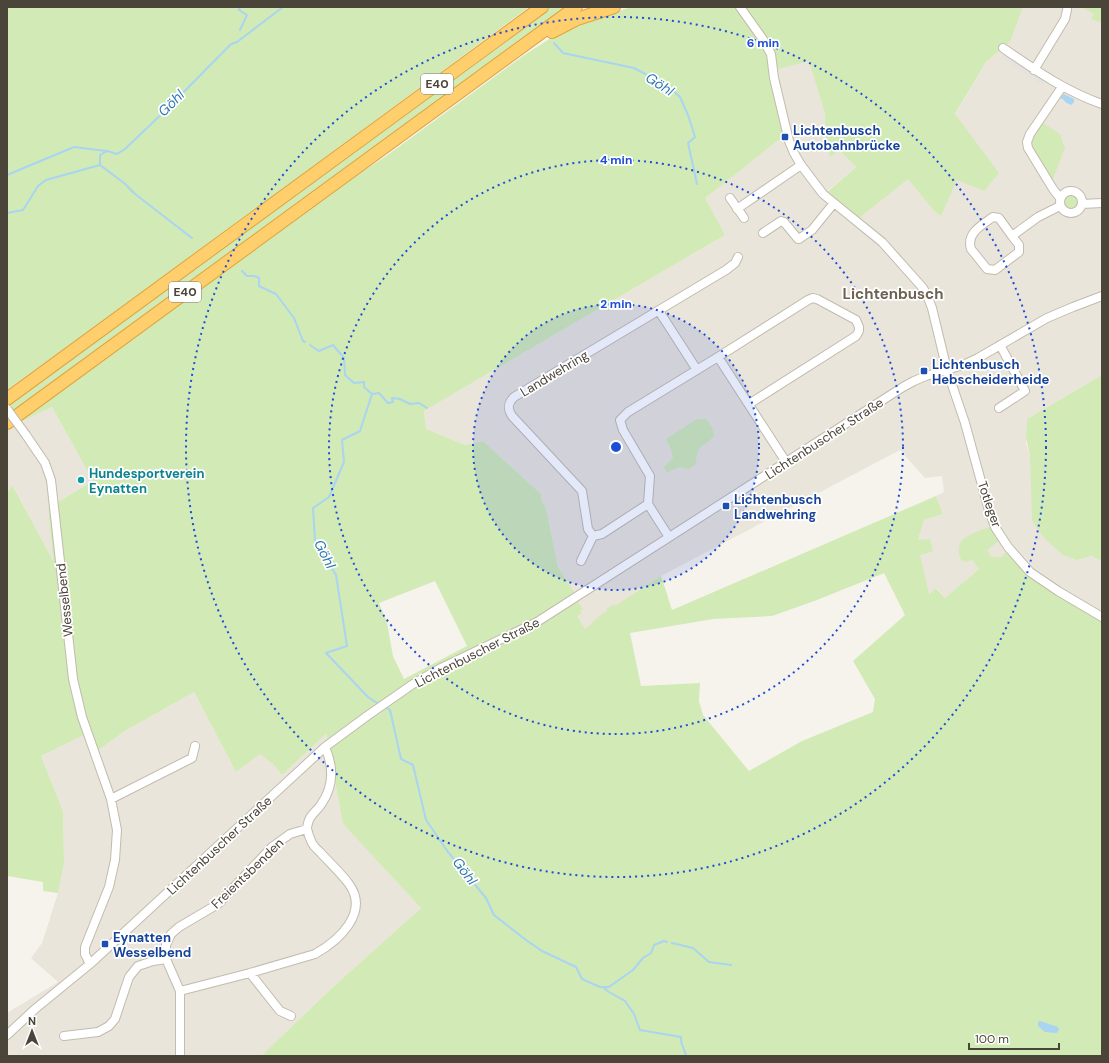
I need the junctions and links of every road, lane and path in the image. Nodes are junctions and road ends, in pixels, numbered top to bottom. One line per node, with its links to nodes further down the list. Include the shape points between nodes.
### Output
1 (542, 7): 6 (highway, E40)
2 (576, 7): 7 (highway, E40)
3 (614, 7): 7 (highway, via 577,19)
4 (740, 7): 12 (street, Totleger, via 771,54 789,141)
5 (1067, 10): 9 (street, via 1065,19)
6 (534, 11): 29 (highway, E40)
7 (524, 45): 33 (highway, E40)
8 (1003, 48): 9 (street)
9 (1034, 70): 10 (street)
10 (1062, 87): 11 (street); 14 (street, via 1030,134 1028,142 1028,148)
11 (1102, 104)
12 (800, 165): 15 (street, Totleger); 18 (street)
13 (730, 198): 18 (street)
14 (1060, 202): 17 (street, via 1064,212 1071,213 1078,210); 17 (street, via 1064,192 1072,190 1081,196); 21 (street)
15 (834, 203): 20 (street, via 812,230 799,239 781,221); 28 (street, Totleger, via 882,242 923,288 932,308)
16 (1102, 203): 17 (street)
17 (1082, 204)
18 (737, 209): 19 (street)
19 (744, 218)
20 (763, 233)
21 (1012, 236): 21 (street, via 999,218 993,217 974,230 970,246 987,269 995,270 1019,252 1019,245)
22 (738, 257): 24 (street, Landwehring, via 726,270)
23 (1102, 296): 25 (street, Lichtenbuscher Straße, via 1047,318)
24 (659, 311): 27 (street); 36 (street, Landwehring, via 514,397 508,406 512,416 582,491 588,529)
25 (1000, 345): 28 (street, Lichtenbuscher Straße, via 963,365); 31 (street, via 1025,391)
26 (718, 358): 27 (street); 30 (street); 30 (street, via 813,298 856,320 859,327 856,336)
27 (697, 370): 35 (street, via 628,412 620,420 623,430 650,476)
28 (947, 370): 34 (street, Lichtenbuscher Straße, via 903,387); 39 (street, Totleger, via 995,527 1030,572)
29 (7, 399)
30 (749, 404): 34 (street)
31 (999, 408)
32 (7, 409): 42 (street, Wesselbend, bridge, via 45,463 51,480 73,679 82,717)
33 (7, 423)
34 (786, 462): 37 (street, Lichtenbuscher Straße)
35 (648, 504): 36 (street, via 602,534); 37 (street)
36 (593, 536): 38 (street)
37 (669, 537): 41 (street, Lichtenbuscher Straße, via 537,622 412,684)
38 (581, 562)
39 (1102, 617)
40 (195, 746): 42 (street, via 192,758)
41 (325, 747): 43 (street, via 331,772 329,789 309,819); 45 (street, Lichtenbuscher Straße)
42 (111, 798): 45 (street, Wesselbend, via 117,830 115,860 109,887 85,947)
43 (307, 829): 44 (street, Freientsbenden, via 290,834 272,847 218,904 171,934 166,945); 46 (street, via 312,844 349,884 354,894 356,905 352,920 341,934 315,954)
44 (166, 958): 47 (street); 50 (street, via 138,966 129,977 109,1026 98,1032)
45 (90, 964): 49 (street, Lichtenbuscher Straße)
46 (250, 974): 47 (street); 48 (street, via 280,1011)
47 (180, 991): 51 (street)
48 (291, 1016)
49 (7, 1035)
50 (64, 1036)
51 (180, 1056)

